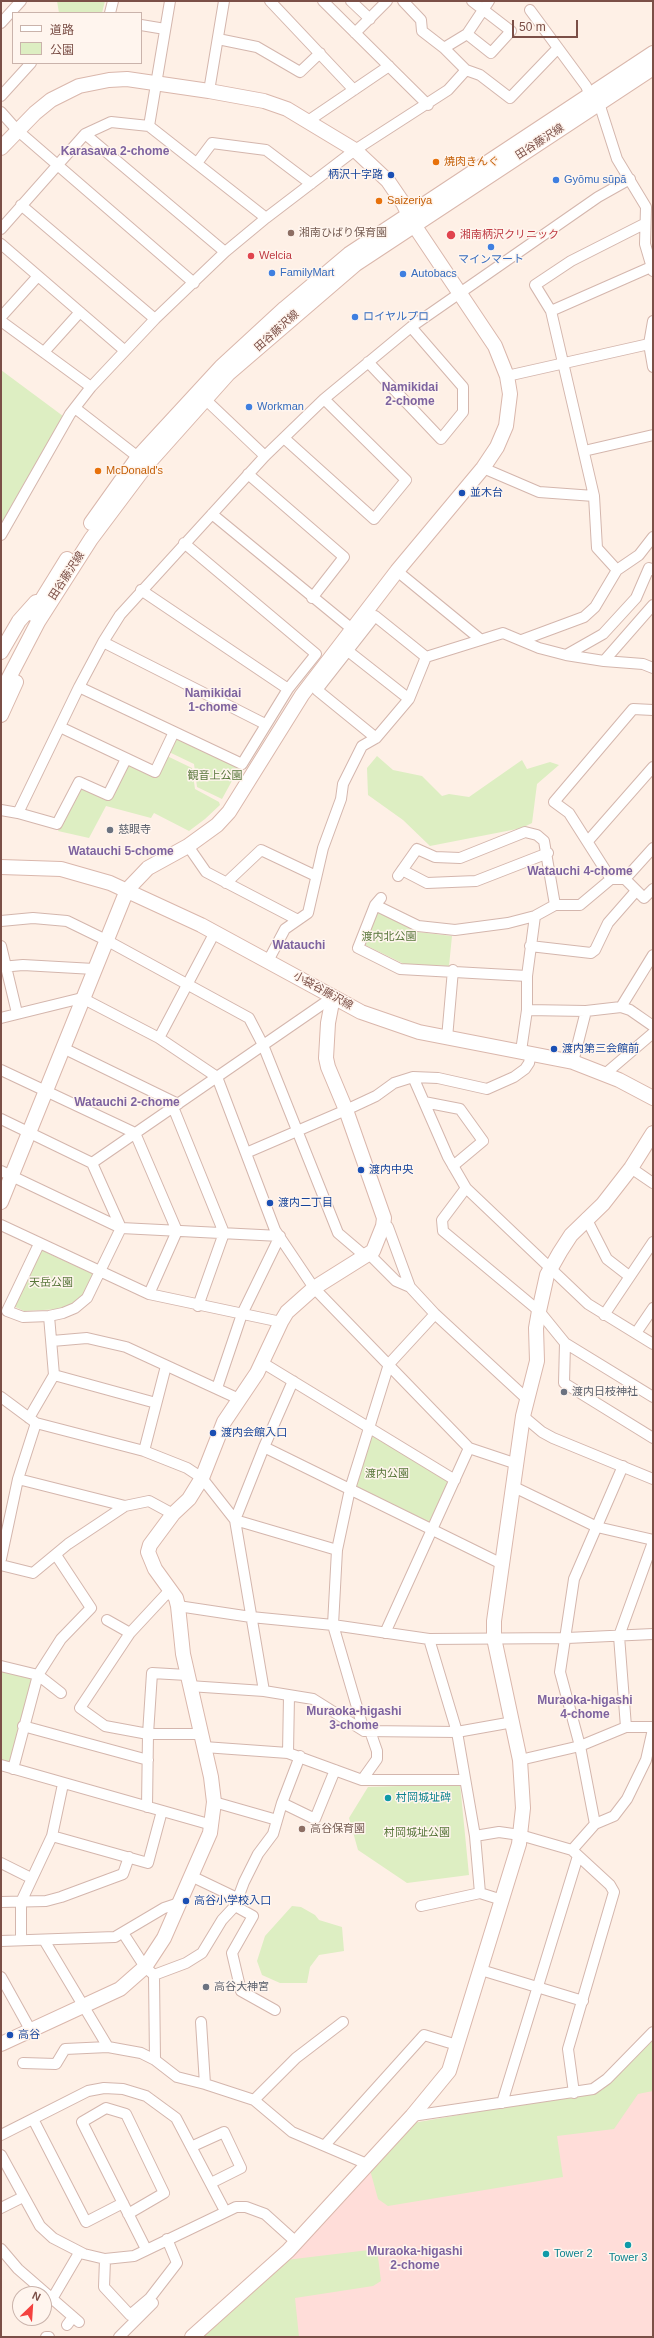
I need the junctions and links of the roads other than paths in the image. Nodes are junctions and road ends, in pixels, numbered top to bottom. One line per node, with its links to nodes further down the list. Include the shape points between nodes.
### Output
1 (21, 1): 15 (street)
2 (113, 1): 13 (street)
3 (170, 1): 17 (street)
4 (224, 1): 20 (street)
5 (270, 1): 23 (street)
6 (323, 1): 18 (street)
7 (351, 1): 14 (street)
8 (387, 1): 14 (street)
9 (472, 1): 11 (street)
10 (405, 2): 21 (street, via 421,20 422,31)
11 (487, 5): 19 (street); 19 (street, via 511,31 491,53)
12 (530, 10): 22 (street)
13 (110, 12)
14 (370, 19): 18 (street)
15 (1, 23)
16 (142, 25): 17 (street)
17 (165, 29): 29 (street)
18 (355, 33): 26 (street)
19 (467, 34): 21 (street)
20 (218, 39): 23 (street, via 257,47 300,72); 31 (street)
21 (444, 48): 28 (street)
22 (558, 48): 28 (street, via 510,98 480,75); 33 (street)
23 (320, 53): 30 (street)
24 (653, 53): 33 (street, 田谷藤沢線)
25 (30, 64): 32 (street)
26 (389, 66): 30 (street); 34 (street)
27 (653, 68): 33 (street, 田谷藤沢線)
28 (466, 70): 34 (street, via 448,90)
29 (156, 83): 31 (street); 37 (street); 38 (street, via 127,79 78,86 51,100)
30 (354, 90): 36 (street)
31 (209, 91): 36 (street, via 274,104)
32 (1, 96)
33 (594, 99): 44 (street, via 617,160); 48 (street, 田谷藤沢線)
34 (428, 105): 41 (street)
35 (1, 112): 38 (street)
36 (308, 121): 41 (street)
37 (149, 126): 39 (street, via 111,122); 42 (street)
38 (17, 130): 40 (street); 43 (street)
39 (85, 134): 43 (street); 52 (street)
40 (1, 148)
41 (355, 150): 45 (street); 48 (street, via 388,181)
42 (197, 163): 45 (street, via 212,143 266,150); 47 (street)
43 (56, 164): 46 (street); 55 (street)
44 (630, 179): 49 (street, via 646,207); 56 (street, via 598,197)
45 (310, 184): 47 (street)
46 (21, 205): 50 (street); 60 (street)
47 (266, 218): 52 (street)
48 (411, 219): 56 (street); 72 (street, 田谷藤沢線, via 228,374); 79 (street, 田谷藤沢線, via 349,254 285,308 221,368)
49 (644, 224): 53 (street, via 645,244); 57 (street, via 571,261 535,285)
50 (1, 229)
51 (1, 244): 54 (street)
52 (225, 252): 55 (street)
53 (652, 269): 57 (street)
54 (38, 276): 58 (street); 59 (street)
55 (194, 283): 60 (street)
56 (461, 293): 63 (street); 70 (street, via 495,346)
57 (552, 311): 68 (street)
58 (80, 312): 65 (street); 66 (street)
59 (1, 317)
60 (155, 319): 65 (street)
61 (1, 321): 66 (street)
62 (653, 321): 64 (street)
63 (411, 328): 67 (street); 67 (street, via 463,387 463,412 441,439)
64 (649, 344): 68 (street); 69 (street)
65 (124, 350): 71 (street)
66 (44, 352): 71 (street)
67 (368, 362): 73 (street)
68 (564, 363): 70 (street); 77 (street)
69 (653, 367)
70 (507, 376): 80 (street, via 509,410 506,426)
71 (91, 387): 74 (street)
72 (205, 399): 78 (street); 90 (street, 田谷藤沢線, via 145,467 91,539)
73 (324, 399): 76 (street); 76 (street, via 406,480 374,519)
74 (75, 408): 79 (street); 84 (street)
75 (653, 435): 77 (street)
76 (284, 438): 78 (street)
77 (584, 451): 82 (street)
78 (266, 456): 81 (street)
79 (138, 457): 92 (street, 田谷藤沢線)
80 (483, 468): 82 (street, via 539,492); 89 (street)
81 (248, 474): 83 (street); 93 (street, via 344,557)
82 (594, 496): 87 (street, via 597,548)
83 (212, 514): 86 (street); 93 (street)
84 (1, 535)
85 (653, 537): 87 (street, via 638,555)
86 (184, 543): 91 (street); 107 (street, via 316,654)
87 (617, 570): 97 (street, via 595,607 584,616)
88 (653, 570): 101 (street, via 650,568 636,598 603,634)
89 (397, 571): 95 (street); 96 (street)
90 (62, 584): 108 (street, 田谷藤沢線, via 38,622); 111 (street)
91 (141, 590): 98 (street, via 120,615); 107 (street)
92 (45, 591): 99 (street, via 19,621); 105 (street, 田谷藤沢線)
93 (312, 598): 95 (street)
94 (653, 605): 103 (street)
95 (352, 629): 121 (street, via 302,695 229,812 217,825)
96 (480, 639): 97 (street, via 503,633); 102 (street)
97 (522, 640): 101 (street, via 539,648)
98 (103, 642): 106 (street); 112 (street)
99 (1, 652)
100 (348, 652): 102 (street, via 375,616); 109 (street); 115 (street, via 317,690)
101 (566, 655): 103 (street)
102 (426, 658): 109 (street)
103 (604, 661): 104 (street, via 643,664)
104 (653, 668)
105 (1, 672)
106 (79, 687): 113 (street); 114 (street)
107 (288, 689): 112 (street)
108 (1, 693)
109 (409, 699): 115 (street)
110 (653, 710): 120 (street, via 633,709 554,802 569,813)
111 (1, 715)
112 (265, 724): 114 (street, via 242,764)
113 (60, 727): 116 (street); 119 (street)
114 (174, 732): 116 (street, via 155,772)
115 (376, 738): 125 (street, via 362,746 343,784 341,799)
116 (126, 759): 119 (street, via 108,795 79,782 57,824)
117 (653, 767): 120 (street)
118 (1, 810): 119 (street)
119 (18, 813)
120 (588, 841): 126 (street)
121 (188, 846): 128 (street, via 206,872); 130 (street, via 148,868)
122 (653, 848): 127 (street)
123 (548, 853): 123 (street, via 476,881 427,882 400,873 417,849 435,857 460,858 525,832 537,835 544,841); 132 (street)
124 (1, 867): 130 (street, 小袋谷藤沢線, via 61,869)
125 (316, 876): 128 (street, via 261,850); 134 (street, via 308,913)
126 (611, 879): 127 (street); 132 (street, via 580,905)
127 (625, 879): 131 (street)
128 (226, 883): 134 (street)
129 (653, 889): 131 (street, via 644,898)
130 (127, 890): 136 (street, 小袋谷藤沢線); 137 (street)
131 (636, 891): 139 (street, via 608,923 591,954)
132 (555, 905): 133 (street)
133 (535, 916): 139 (street); 144 (street, via 508,923 455,930 418,926 378,902 358,948 400,969)
134 (298, 920): 141 (street, via 285,929)
135 (1, 922): 137 (street, via 33,918 66,921)
136 (215, 932): 141 (street, 小袋谷藤沢線); 146 (street)
137 (106, 940): 143 (street); 146 (street)
138 (1, 946): 142 (street)
139 (530, 946): 145 (street)
140 (653, 955): 149 (street)
141 (268, 961): 147 (street, 小袋谷藤沢線)
142 (3, 966): 143 (street); 152 (street)
143 (94, 969): 148 (street)
144 (453, 970): 145 (street); 157 (street)
145 (527, 976): 150 (street)
146 (187, 984): 156 (street); 158 (street, via 249,1018)
147 (333, 997): 157 (street, 小袋谷藤沢線, via 389,1023); 158 (street); 170 (street, via 328,1023 326,1058)
148 (82, 998): 152 (street); 156 (street); 159 (street)
149 (621, 1007): 151 (street); 154 (street, via 630,1010)
150 (527, 1010): 151 (street); 160 (street)
151 (586, 1011): 161 (street)
152 (16, 1014): 153 (street)
153 (1, 1018)
154 (653, 1026)
155 (653, 1033): 163 (street)
156 (159, 1038): 164 (street)
157 (447, 1038): 160 (street, 小袋谷藤沢線)
158 (263, 1045): 164 (street); 173 (street)
159 (63, 1048): 166 (street); 169 (street)
160 (526, 1052): 161 (street, 小袋谷藤沢線); 165 (street, via 529,1063 525,1069 487,1089 438,1078)
161 (574, 1062): 163 (street, 小袋谷藤沢線)
162 (1, 1070): 166 (street)
163 (605, 1074): 167 (street, 小袋谷藤沢線)
164 (217, 1077): 169 (street); 176 (street)
165 (413, 1077): 168 (street); 170 (street, via 394,1083 376,1096)
166 (45, 1091): 172 (street); 174 (street)
167 (653, 1098)
168 (424, 1102): 178 (street); 178 (street, via 460,1109 483,1141)
169 (175, 1106): 174 (street); 189 (street)
170 (346, 1110): 173 (street); 186 (street, via 384,1218)
171 (1, 1119): 172 (street)
172 (29, 1132): 177 (street); 180 (street)
173 (297, 1132): 176 (street); 193 (street, via 338,1233)
174 (135, 1133): 177 (street); 188 (street)
175 (653, 1133): 179 (street)
176 (246, 1153): 190 (street, via 275,1230)
177 (92, 1163): 187 (street)
178 (453, 1166): 182 (street)
179 (632, 1168): 181 (street); 184 (street, via 603,1204)
180 (6, 1174): 183 (street); 187 (street)
181 (653, 1184)
182 (466, 1188): 194 (street); 202 (street, via 442,1220 443,1231)
183 (1, 1202)
184 (586, 1218): 194 (street, via 570,1235); 196 (street, via 607,1259)
185 (1, 1225): 192 (street)
186 (383, 1226): 193 (street, via 373,1251); 197 (street, via 388,1227)
187 (121, 1228): 188 (street); 195 (street)
188 (177, 1231): 189 (street); 199 (street)
189 (224, 1233): 190 (street); 200 (street)
190 (280, 1236): 198 (street); 203 (street)
191 (653, 1242): 196 (street)
192 (39, 1244): 195 (street); 206 (street, via 7,1311 23,1317)
193 (367, 1255): 197 (street, via 396,1281); 198 (street)
194 (550, 1267): 202 (street); 205 (street, via 588,1304)
195 (101, 1272): 199 (street); 206 (street, via 87,1298 75,1308)
196 (630, 1276): 205 (street)
197 (410, 1287): 204 (street)
198 (314, 1288): 207 (street, via 294,1305); 213 (street)
199 (149, 1294): 200 (street)
200 (198, 1306): 203 (street)
201 (653, 1308): 208 (street)
202 (539, 1311): 210 (street); 221 (street, via 536,1328 537,1361)
203 (242, 1314): 207 (street); 217 (street)
204 (435, 1314): 213 (street); 221 (street)
205 (604, 1315): 208 (street)
206 (49, 1316): 209 (street)
207 (281, 1322): 212 (street)
208 (636, 1333): 211 (street)
209 (52, 1341): 214 (street, via 87,1338 106,1342 126,1347); 215 (street)
210 (565, 1343): 219 (street); 226 (street, via 564,1383)
211 (653, 1344)
212 (263, 1363): 216 (street); 220 (street)
213 (389, 1364): 225 (street); 228 (street)
214 (166, 1366): 217 (street); 222 (street)
215 (54, 1375): 222 (street); 224 (street)
216 (293, 1381): 225 (street); 227 (street)
217 (217, 1388): 220 (street)
218 (1, 1396): 224 (street)
219 (653, 1397)
220 (239, 1399): 232 (street, via 224,1422)
221 (527, 1399): 223 (street)
222 (156, 1403): 229 (street)
223 (523, 1416): 230 (street); 231 (street, via 542,1432)
224 (33, 1420): 229 (street); 233 (street)
225 (369, 1426): 235 (street); 237 (street)
226 (653, 1438)
227 (264, 1447): 237 (street); 240 (street)
228 (469, 1448): 230 (street); 235 (street)
229 (144, 1451): 232 (street, via 187,1468)
230 (517, 1464): 236 (street)
231 (623, 1466): 234 (street); 241 (street)
232 (202, 1478): 239 (street, via 189,1499); 240 (street)
233 (18, 1479): 238 (street); 246 (street)
234 (653, 1479)
235 (455, 1480): 242 (street)
236 (514, 1487): 241 (street); 247 (street)
237 (350, 1489): 242 (street); 244 (street)
238 (126, 1506): 239 (street, via 149,1501); 245 (street)
239 (172, 1514): 249 (street, via 150,1545 148,1552 155,1569)
240 (235, 1520): 244 (street); 251 (street)
241 (597, 1528): 243 (street); 259 (street, via 574,1579)
242 (432, 1530): 247 (street); 255 (street)
243 (653, 1541): 257 (street)
244 (337, 1550): 253 (street)
245 (56, 1554): 248 (street, via 33,1574); 262 (street, via 91,1608 61,1639)
246 (1, 1560)
247 (502, 1564): 258 (street)
248 (1, 1565)
249 (170, 1590): 250 (street); 254 (street)
250 (178, 1606): 251 (street); 263 (street)
251 (251, 1617): 253 (street); 264 (street)
252 (107, 1620): 254 (street)
253 (333, 1625): 255 (street); 271 (street)
254 (130, 1633): 273 (street, via 80,1708 105,1726)
255 (385, 1634): 260 (street)
256 (653, 1634): 257 (street)
257 (619, 1636): 259 (street); 269 (street)
258 (494, 1638): 259 (street); 260 (street); 267 (street)
259 (567, 1638): 275 (street, via 560,1672)
260 (429, 1639): 272 (street)
261 (1, 1666): 262 (street)
262 (38, 1675): 265 (street); 268 (street)
263 (188, 1680): 264 (street); 273 (street, via 152,1673); 274 (street)
264 (264, 1691): 266 (street)
265 (61, 1693)
266 (288, 1696): 271 (street, via 313,1699); 276 (street)
267 (513, 1722): 272 (street); 279 (street)
268 (23, 1726): 278 (street); 281 (street)
269 (626, 1727): 270 (street); 275 (street)
270 (653, 1728): 291 (street, via 646,1760 627,1799 614,1816)
271 (367, 1731): 272 (street); 283 (street, via 377,1751 377,1759)
272 (457, 1732): 284 (street)
273 (148, 1734): 274 (street); 278 (street)
274 (203, 1740): 276 (street); 286 (street)
275 (580, 1746): 279 (street); 291 (street)
276 (288, 1753): 277 (street)
277 (300, 1756): 282 (street); 287 (street)
278 (148, 1760): 288 (street)
279 (520, 1760): 293 (street, via 523,1808)
280 (1, 1765): 281 (street)
281 (12, 1769): 285 (street)
282 (335, 1770): 283 (street); 287 (street, via 315,1819)
283 (362, 1780): 284 (street)
284 (465, 1780): 295 (street)
285 (63, 1784): 288 (street); 294 (street)
286 (214, 1802): 290 (street); 292 (street)
287 (282, 1803): 290 (street)
288 (147, 1807): 289 (street)
289 (162, 1812): 292 (street); 297 (street, via 148,1863)
290 (277, 1820): 305 (street, via 273,1834 258,1854)
291 (595, 1824): 296 (street)
292 (212, 1826): 299 (street)
293 (520, 1835): 295 (street, via 499,1832); 296 (street); 302 (street)
294 (52, 1836): 297 (street); 300 (street)
295 (474, 1836): 301 (street)
296 (575, 1853): 315 (street); 316 (street, via 610,1884 614,1892)
297 (129, 1857): 304 (street, via 123,1874 61,1897 46,1901)
298 (1, 1863): 300 (street)
299 (191, 1876): 305 (street); 306 (street)
300 (32, 1878): 304 (street)
301 (480, 1893): 302 (street); 307 (street)
302 (502, 1900): 312 (street)
303 (1, 1902): 304 (street)
304 (20, 1902): 309 (street)
305 (237, 1902): 313 (street, via 222,1920 202,1953 186,1963); 318 (street, via 253,1916 232,1954 241,1991)
306 (179, 1903): 308 (street, via 164,1908); 313 (street)
307 (421, 1906)
308 (123, 1933): 310 (street, via 115,1938); 313 (street)
309 (21, 1940): 310 (street); 311 (street)
310 (44, 1940): 317 (street)
311 (1, 1941)
312 (481, 1970): 315 (street); 324 (street)
313 (150, 1971): 317 (street); 326 (street)
314 (1, 1977): 321 (street)
315 (538, 1987): 316 (street); 331 (street)
316 (582, 2001): 329 (street, via 568,2049)
317 (85, 2006): 321 (street); 325 (street)
318 (275, 2010)
319 (201, 2022): 328 (street)
320 (343, 2022): 330 (street, via 296,2058)
321 (31, 2031): 323 (street)
322 (653, 2032): 329 (street, via 599,2086)
323 (1, 2044)
324 (457, 2046): 332 (street, via 447,2076); 335 (street, via 424,2035)
325 (108, 2047): 326 (street, via 141,2053); 327 (street, via 65,2049 56,2064)
326 (155, 2060): 328 (street, via 177,2077)
327 (23, 2063)
328 (205, 2084): 330 (street)
329 (574, 2093): 331 (street)
330 (254, 2100): 335 (street, via 292,2132)
331 (502, 2103): 332 (street)
332 (412, 2116): 338 (street)
333 (33, 2119): 334 (street); 336 (street, via 88,2091 104,2088 124,2089 146,2096 176,2118); 341 (street, via 86,2222)
334 (1, 2135)
335 (325, 2145): 338 (street)
336 (193, 2146): 339 (street); 339 (street, via 224,2132 241,2168)
337 (1, 2154): 340 (street)
338 (367, 2164): 346 (street)
339 (211, 2183): 343 (street)
340 (23, 2197): 342 (street); 349 (street, via 40,2226 53,2238)
341 (122, 2203): 344 (street); 344 (street, via 82,2122 106,2108 126,2114 164,2193)
342 (1, 2208)
343 (225, 2211): 345 (street); 346 (street, via 236,2207 255,2209 265,2214)
344 (128, 2214): 348 (street)
345 (167, 2239): 348 (street); 350 (street, via 177,2263 150,2298 130,2315 104,2287)
346 (296, 2242): 356 (street)
347 (1, 2249): 352 (street)
348 (146, 2249): 350 (street, via 134,2256)
349 (79, 2253): 350 (street); 353 (street)
350 (106, 2259)
351 (173, 2280): 355 (street)
352 (37, 2286)
353 (52, 2299): 354 (street, via 76,2320)
354 (67, 2325)
355 (119, 2337)
356 (192, 2337)

